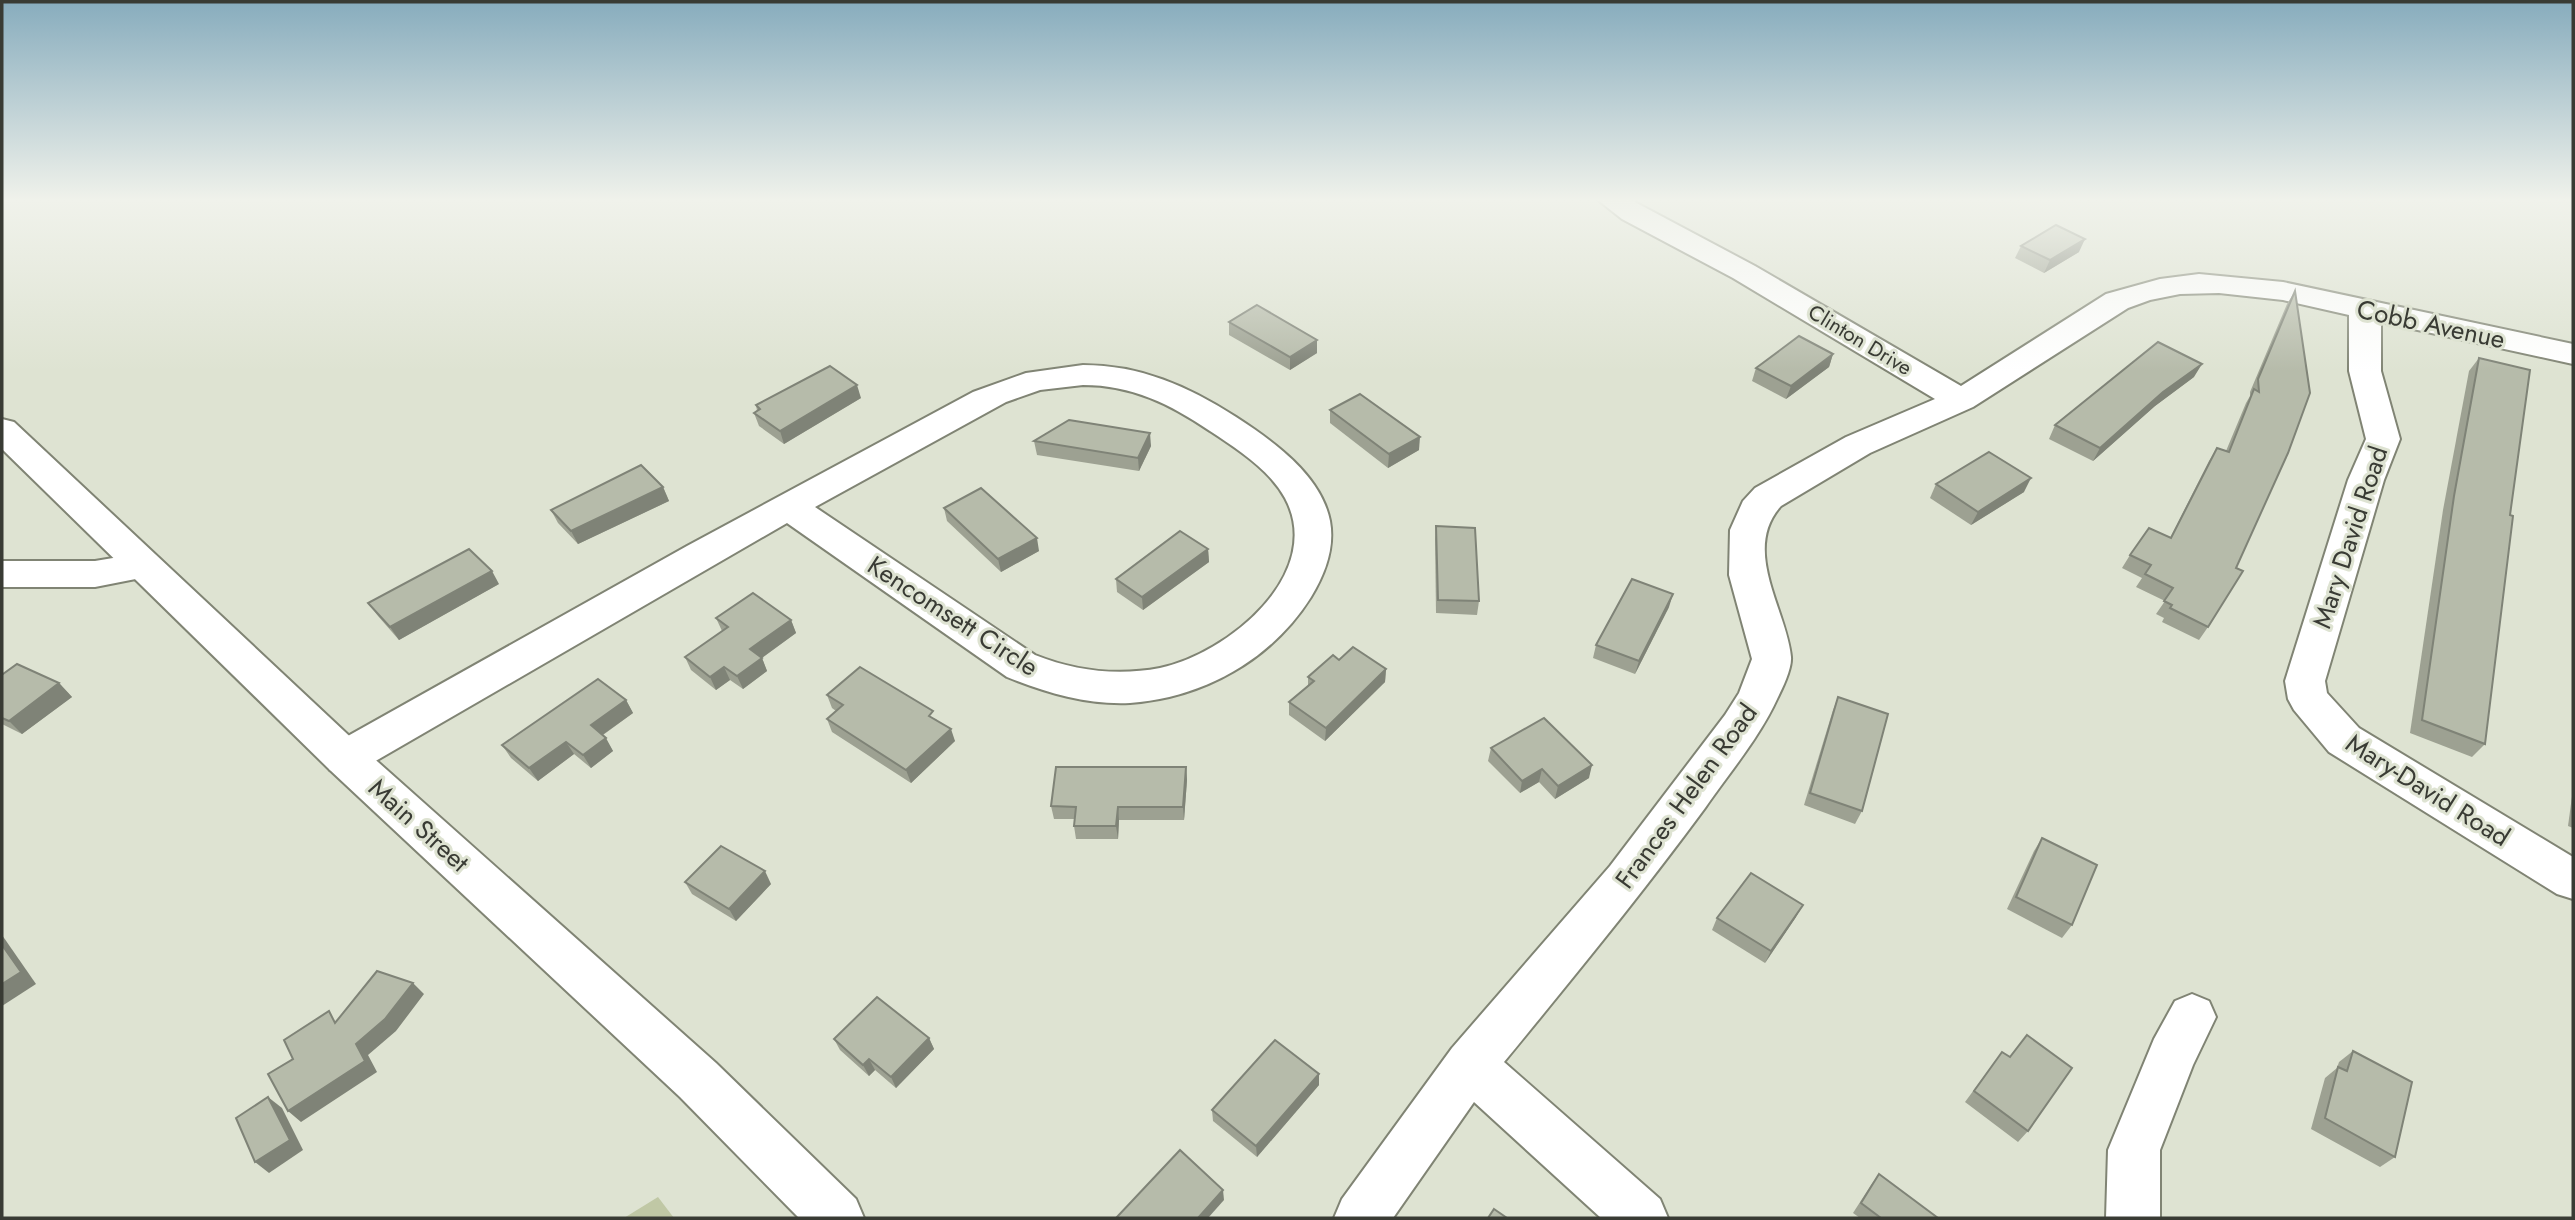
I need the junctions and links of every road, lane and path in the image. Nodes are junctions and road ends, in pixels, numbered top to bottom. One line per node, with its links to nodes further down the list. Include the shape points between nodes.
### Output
1 (1715, 257): 5 (street, Clinton Drive)
2 (2247, 285): 3 (street, Cobb Avenue); 5 (street, Frances Helen Road, via 2179,283 2117,301)
3 (2365, 310): 4 (street, Cobb Avenue); 10 (street, Mary David Road, via 2365,371 2383,439 2366,480)
4 (2573, 354)
5 (1961, 400): 14 (street, Frances Helen Road, via 1857,445 1768,497 1756,510 1748,530 1748,575 1772,659 1758,697 1741,727 1626,880)
6 (2, 430): 8 (street, Main Street)
7 (788, 506): 7 (street, Kencomsett Circle, via 1021,666 1044,677 1096,688 1128,688 1191,675 1239,650 1289,603 1303,580 1311,553 1312,525 1306,501 1272,461 1191,404 1145,383 1104,375 1053,378 997,393); 11 (street, Kencomsett Circle)
8 (143, 566): 9 (street, via 95,574); 11 (street, Main Street)
9 (2, 574)
10 (2305, 681): 12 (street, Mary-David Road, via 2308,699 2344,740)
11 (345, 758): 15 (street, Main Street, via 630,1016)
12 (2573, 880)
13 (2192, 1017): 18 (street, via 2134,1150)
14 (1470, 1065): 16 (street, Frances Helen Road); 17 (street)
15 (837, 1218)
16 (1361, 1218)
17 (1641, 1218)
18 (2133, 1218)

